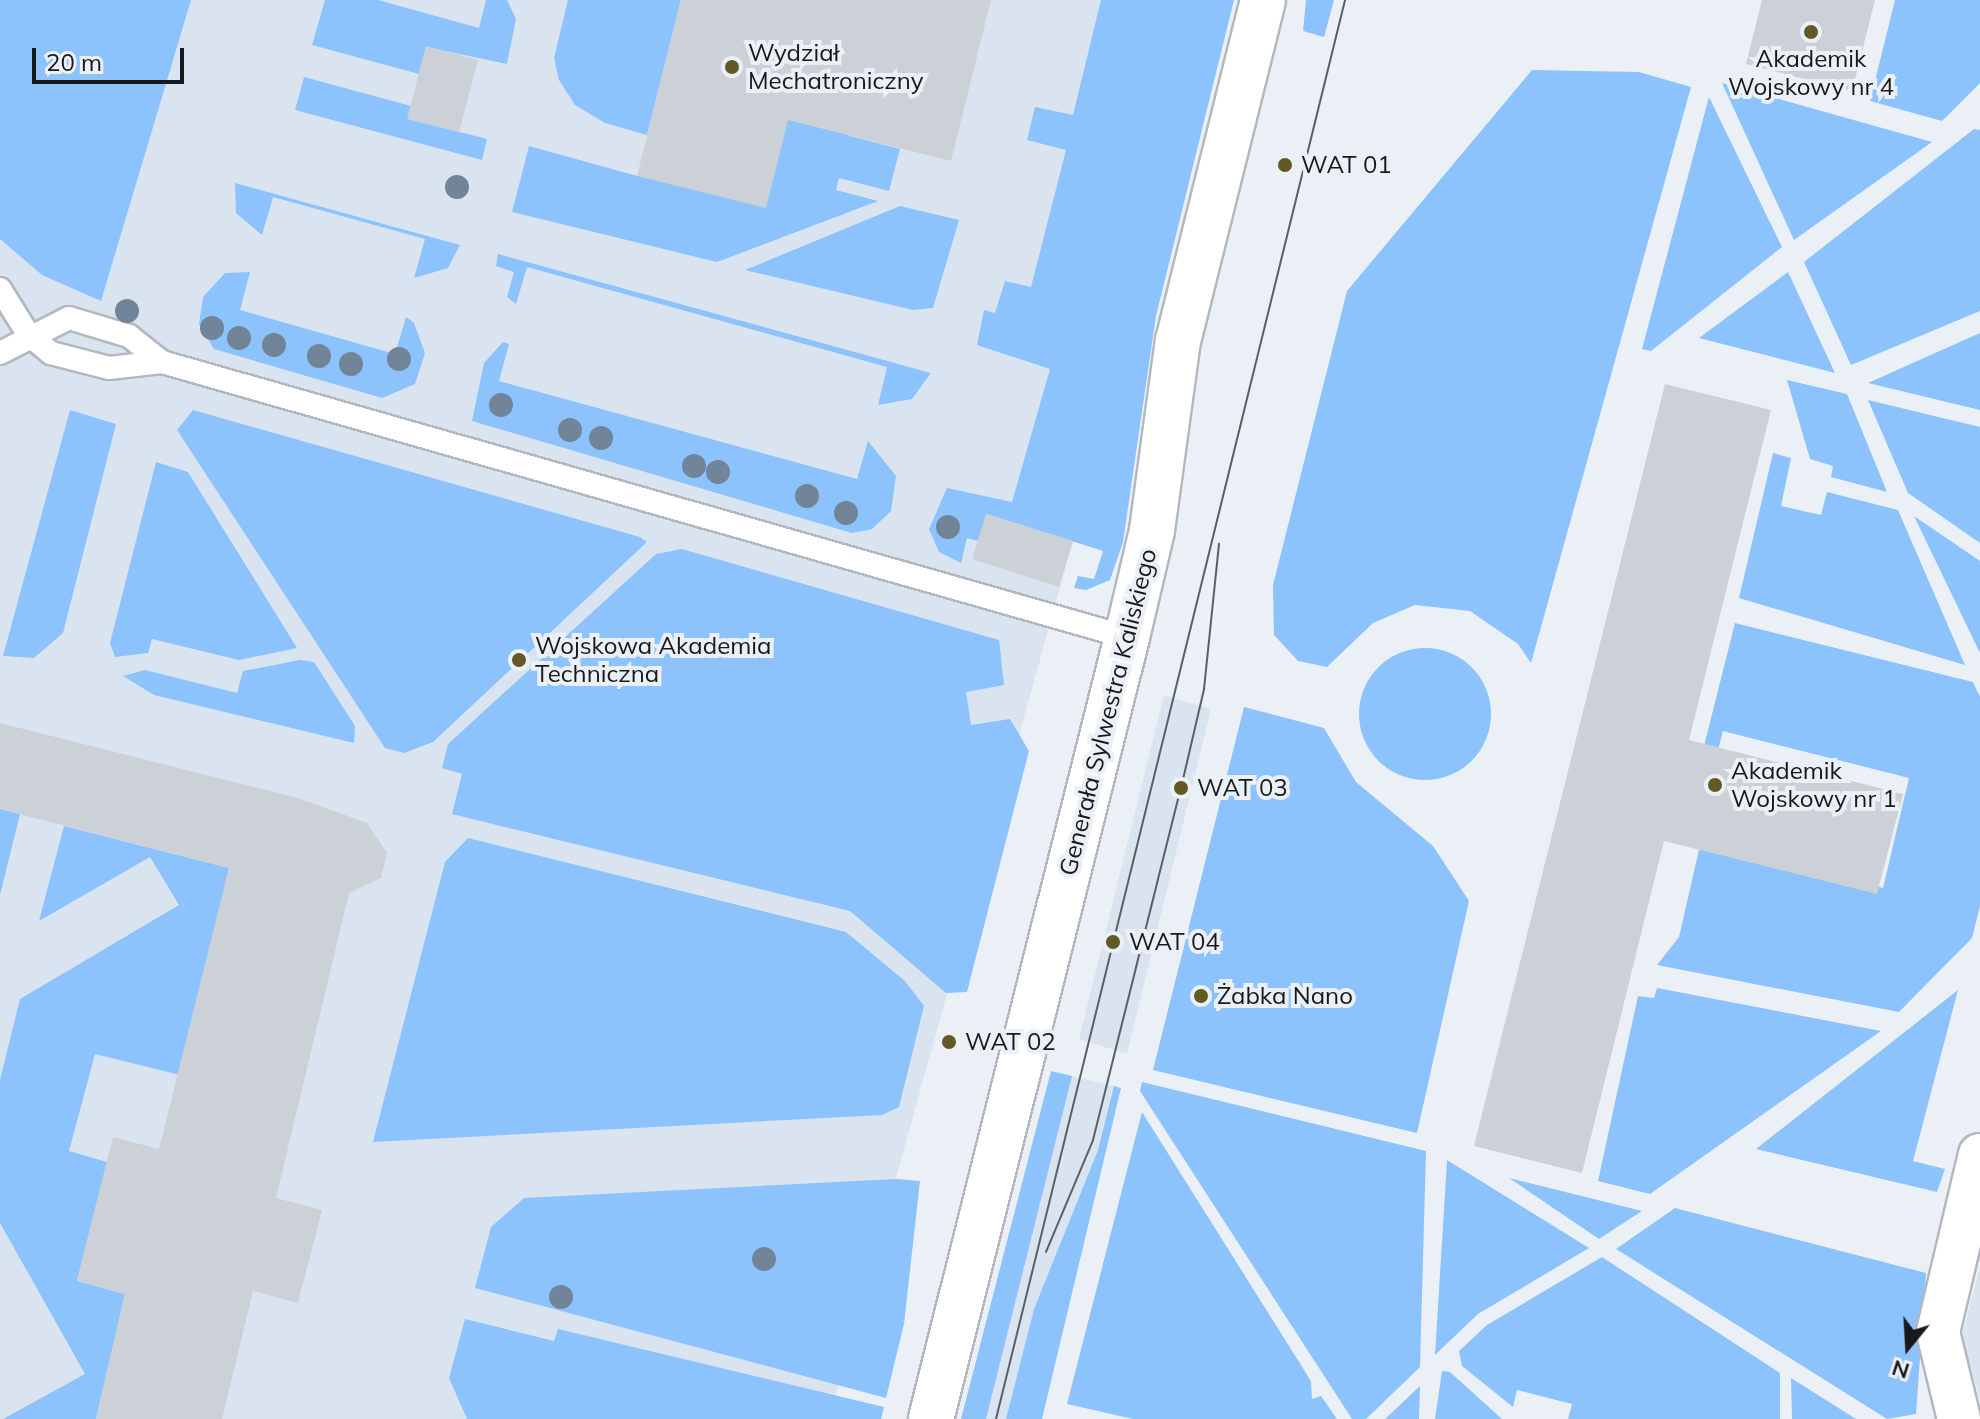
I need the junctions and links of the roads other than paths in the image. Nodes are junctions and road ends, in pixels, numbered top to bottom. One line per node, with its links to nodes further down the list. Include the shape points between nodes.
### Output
1 (1263, 0): 6 (street, Generała Sylwestra Kaliskiego, via 1178,341 1152,530)
2 (0, 289): 3 (lane)
3 (28, 334): 4 (lane); 5 (lane, via 51,353 109,368); 5 (lane, via 69,318 129,336)
4 (0, 353)
5 (162, 362): 6 (lane)
6 (1127, 637): 8 (street, Generała Sylwestra Kaliskiego)
7 (1980, 1155): 9 (street, via 1938,1332)
8 (931, 1419)
9 (1959, 1419)

